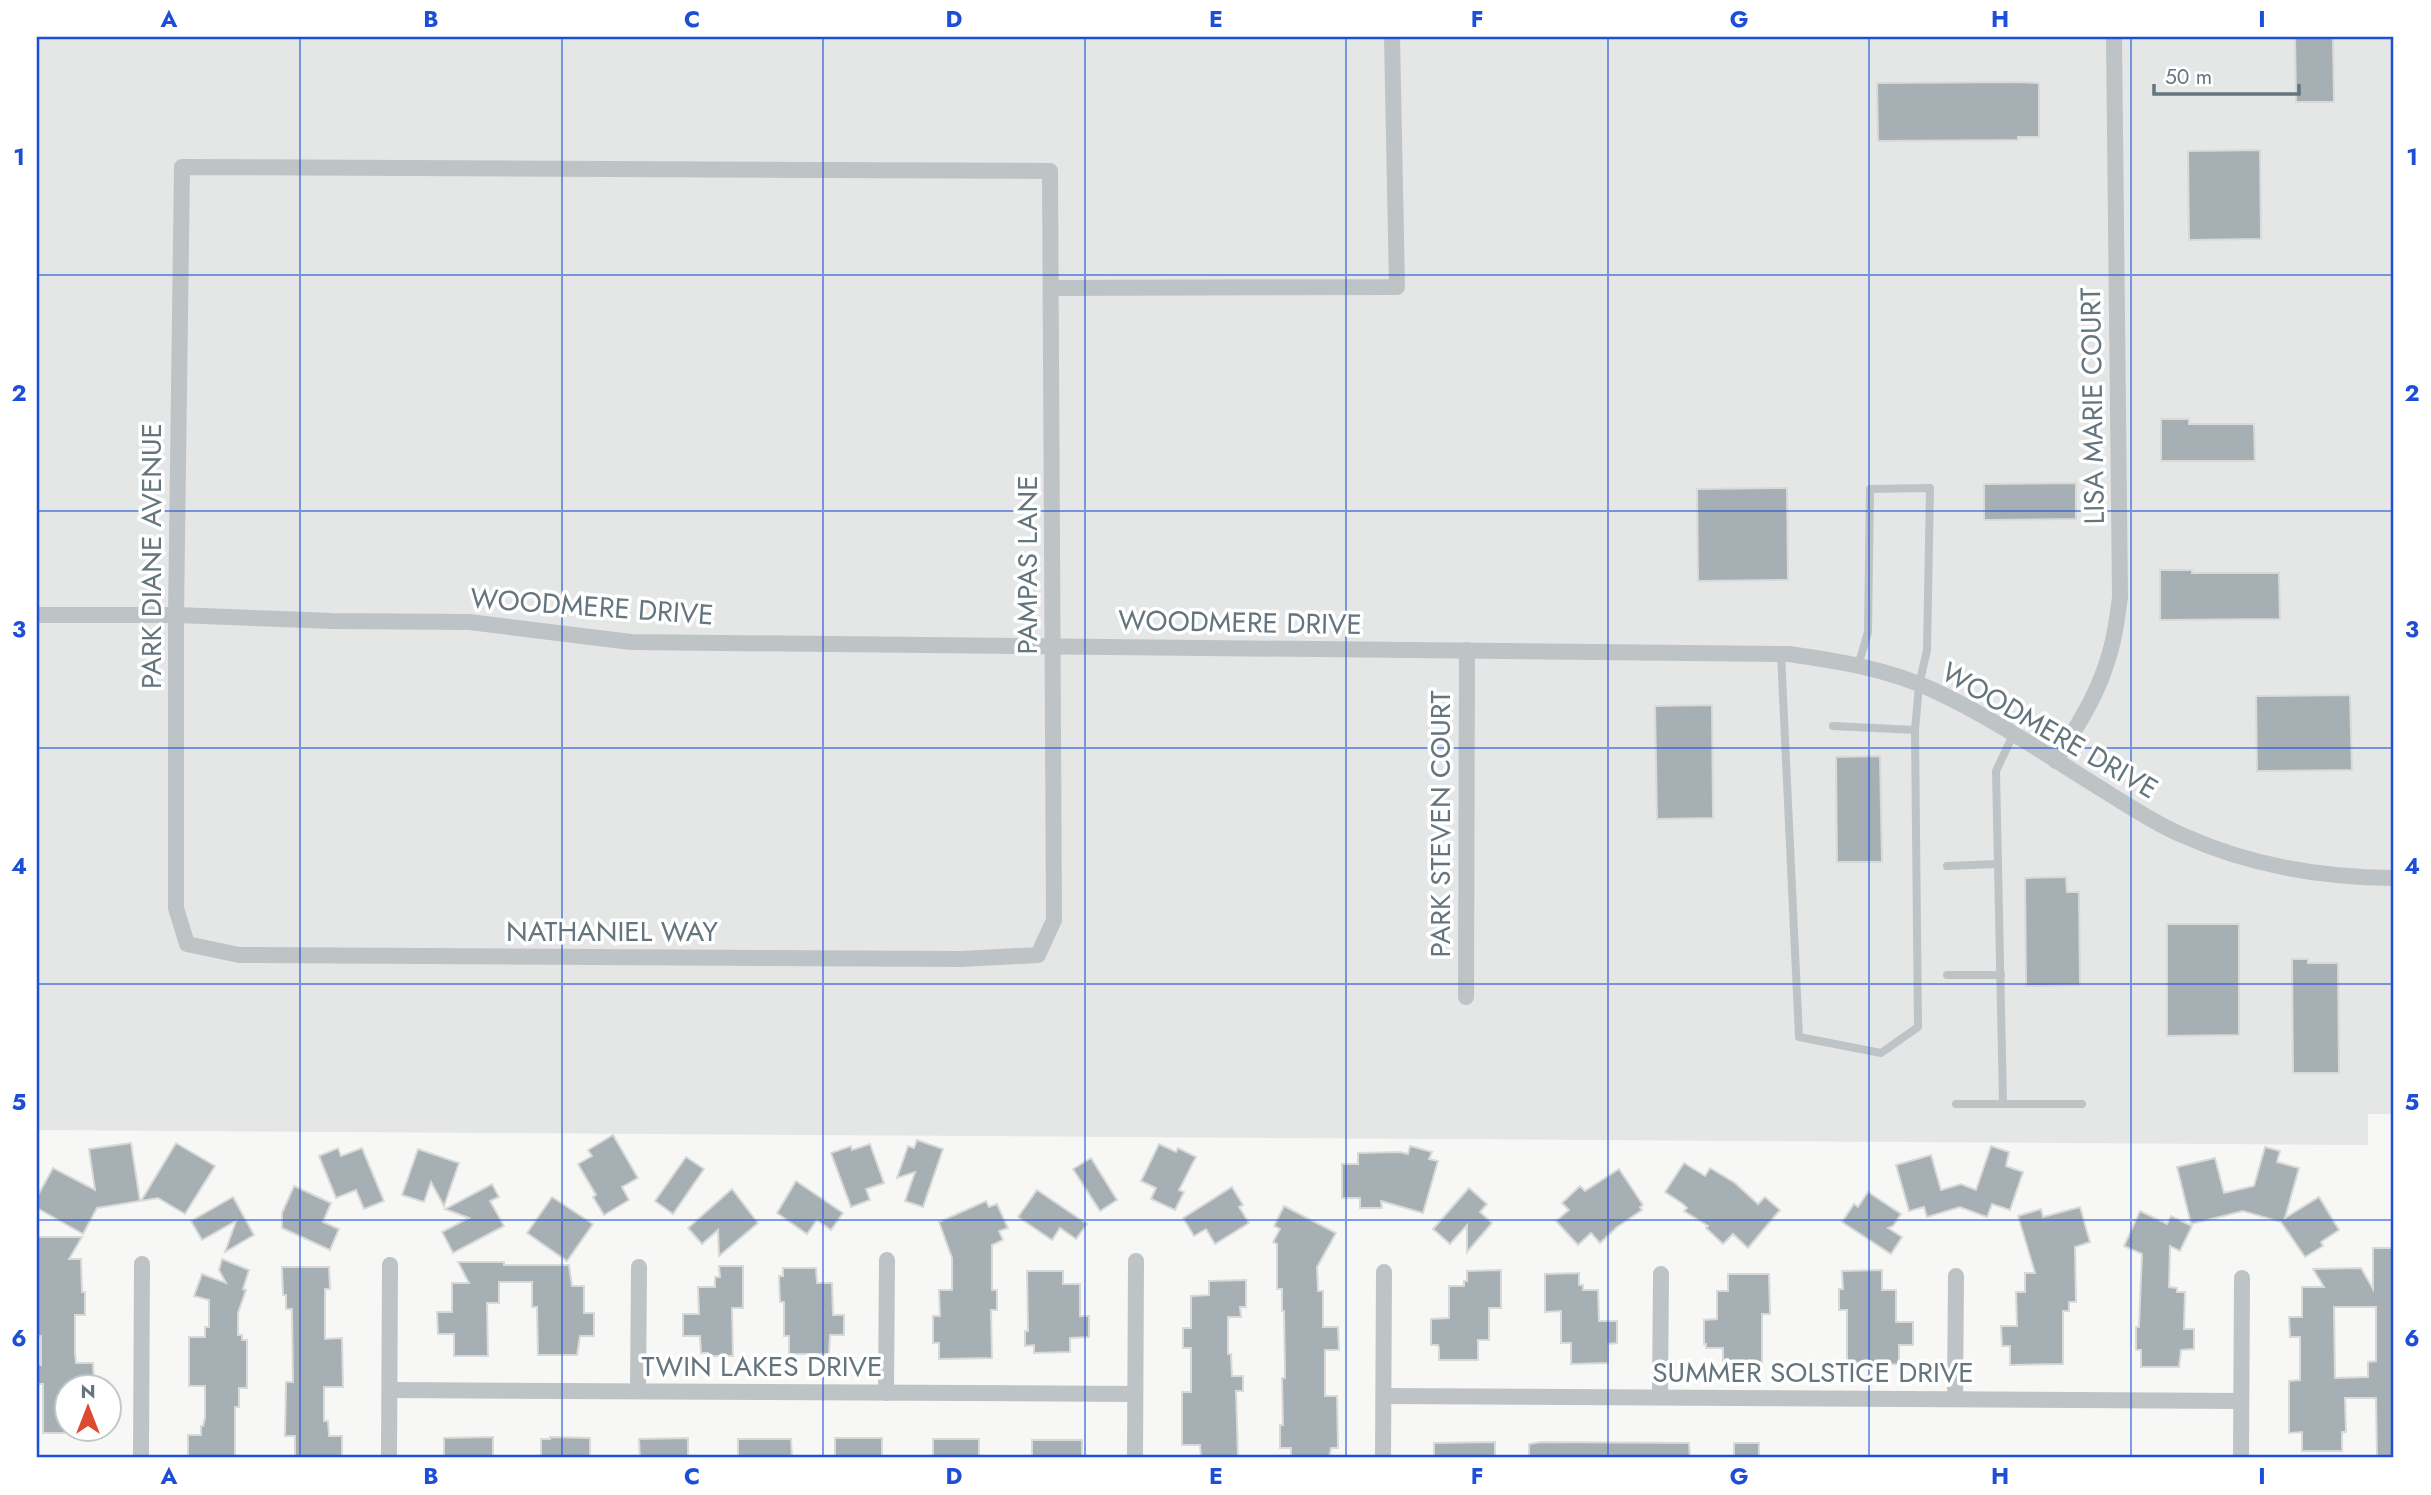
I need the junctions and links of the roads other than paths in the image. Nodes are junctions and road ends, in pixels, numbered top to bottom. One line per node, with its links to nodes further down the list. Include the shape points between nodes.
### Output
1 (1392, 37): 4 (street, via 1397,287)
2 (2114, 37): 15 (street, LISA MARIE COURT, via 2120,597 2106,665 2092,700)
3 (1050, 171): 4 (street, PAMPAS LANE); 6 (street, PARK DIANE AVENUE, via 182,167)
4 (1051, 288): 7 (street, PAMPAS LANE)
5 (37, 615): 6 (street, WOODMERE DRIVE)
6 (176, 615): 7 (street, WOODMERE DRIVE, via 469,622 631,642); 19 (street, PARK DIANE AVENUE, via 176,908)
7 (1054, 646): 8 (street, WOODMERE DRIVE); 20 (street, PAMPAS LANE, via 1054,920)
8 (1467, 650): 9 (street, WOODMERE DRIVE); 23 (street, PARK STEVEN COURT)
9 (1781, 654): 10 (street, WOODMERE DRIVE); 13 (lane, via 1799,1037 1881,1053 1917,1027)
10 (1858, 666): 11 (street, WOODMERE DRIVE); 11 (lane, via 1868,632 1870,489 1930,488 1927,650)
11 (1919, 685): 13 (lane); 14 (street, WOODMERE DRIVE, via 1966,706)
12 (1833, 726): 13 (lane)
13 (1915, 730)
14 (2013, 735): 15 (street, WOODMERE DRIVE); 16 (lane, via 1996,771)
15 (2056, 761): 18 (street, WOODMERE DRIVE, via 2180,834 2230,855 2306,873)
16 (1998, 864): 17 (lane); 22 (lane)
17 (1947, 866)
18 (2394, 878)
19 (187, 944): 20 (street, NATHANIEL WAY, via 239,955 961,959)
20 (1038, 955)
21 (1947, 975): 22 (lane)
22 (2001, 975): 24 (lane)
23 (1466, 998)
24 (2003, 1103): 25 (lane); 26 (lane)
25 (1956, 1104)
26 (2082, 1104)
27 (887, 1259): 38 (street)
28 (1136, 1261): 39 (street)
29 (142, 1264): 44 (street)
30 (390, 1265): 36 (street)
31 (639, 1267): 37 (street)
32 (1384, 1272): 40 (street)
33 (1661, 1274): 41 (street)
34 (1956, 1276): 42 (street)
35 (2242, 1278): 43 (street)
36 (390, 1390): 37 (street, TWIN LAKES DRIVE); 45 (street)
37 (638, 1391): 38 (street, TWIN LAKES DRIVE)
38 (886, 1393): 39 (street, TWIN LAKES DRIVE)
39 (1135, 1394): 46 (street)
40 (1384, 1396): 41 (street, SUMMER SOLSTICE DRIVE); 47 (street)
41 (1660, 1398): 42 (street, SUMMER SOLSTICE DRIVE)
42 (1955, 1399): 43 (street, SUMMER SOLSTICE DRIVE)
43 (2241, 1401): 48 (street)
44 (141, 1458)
45 (389, 1458)
46 (1135, 1458)
47 (1383, 1458)
48 (2241, 1458)

